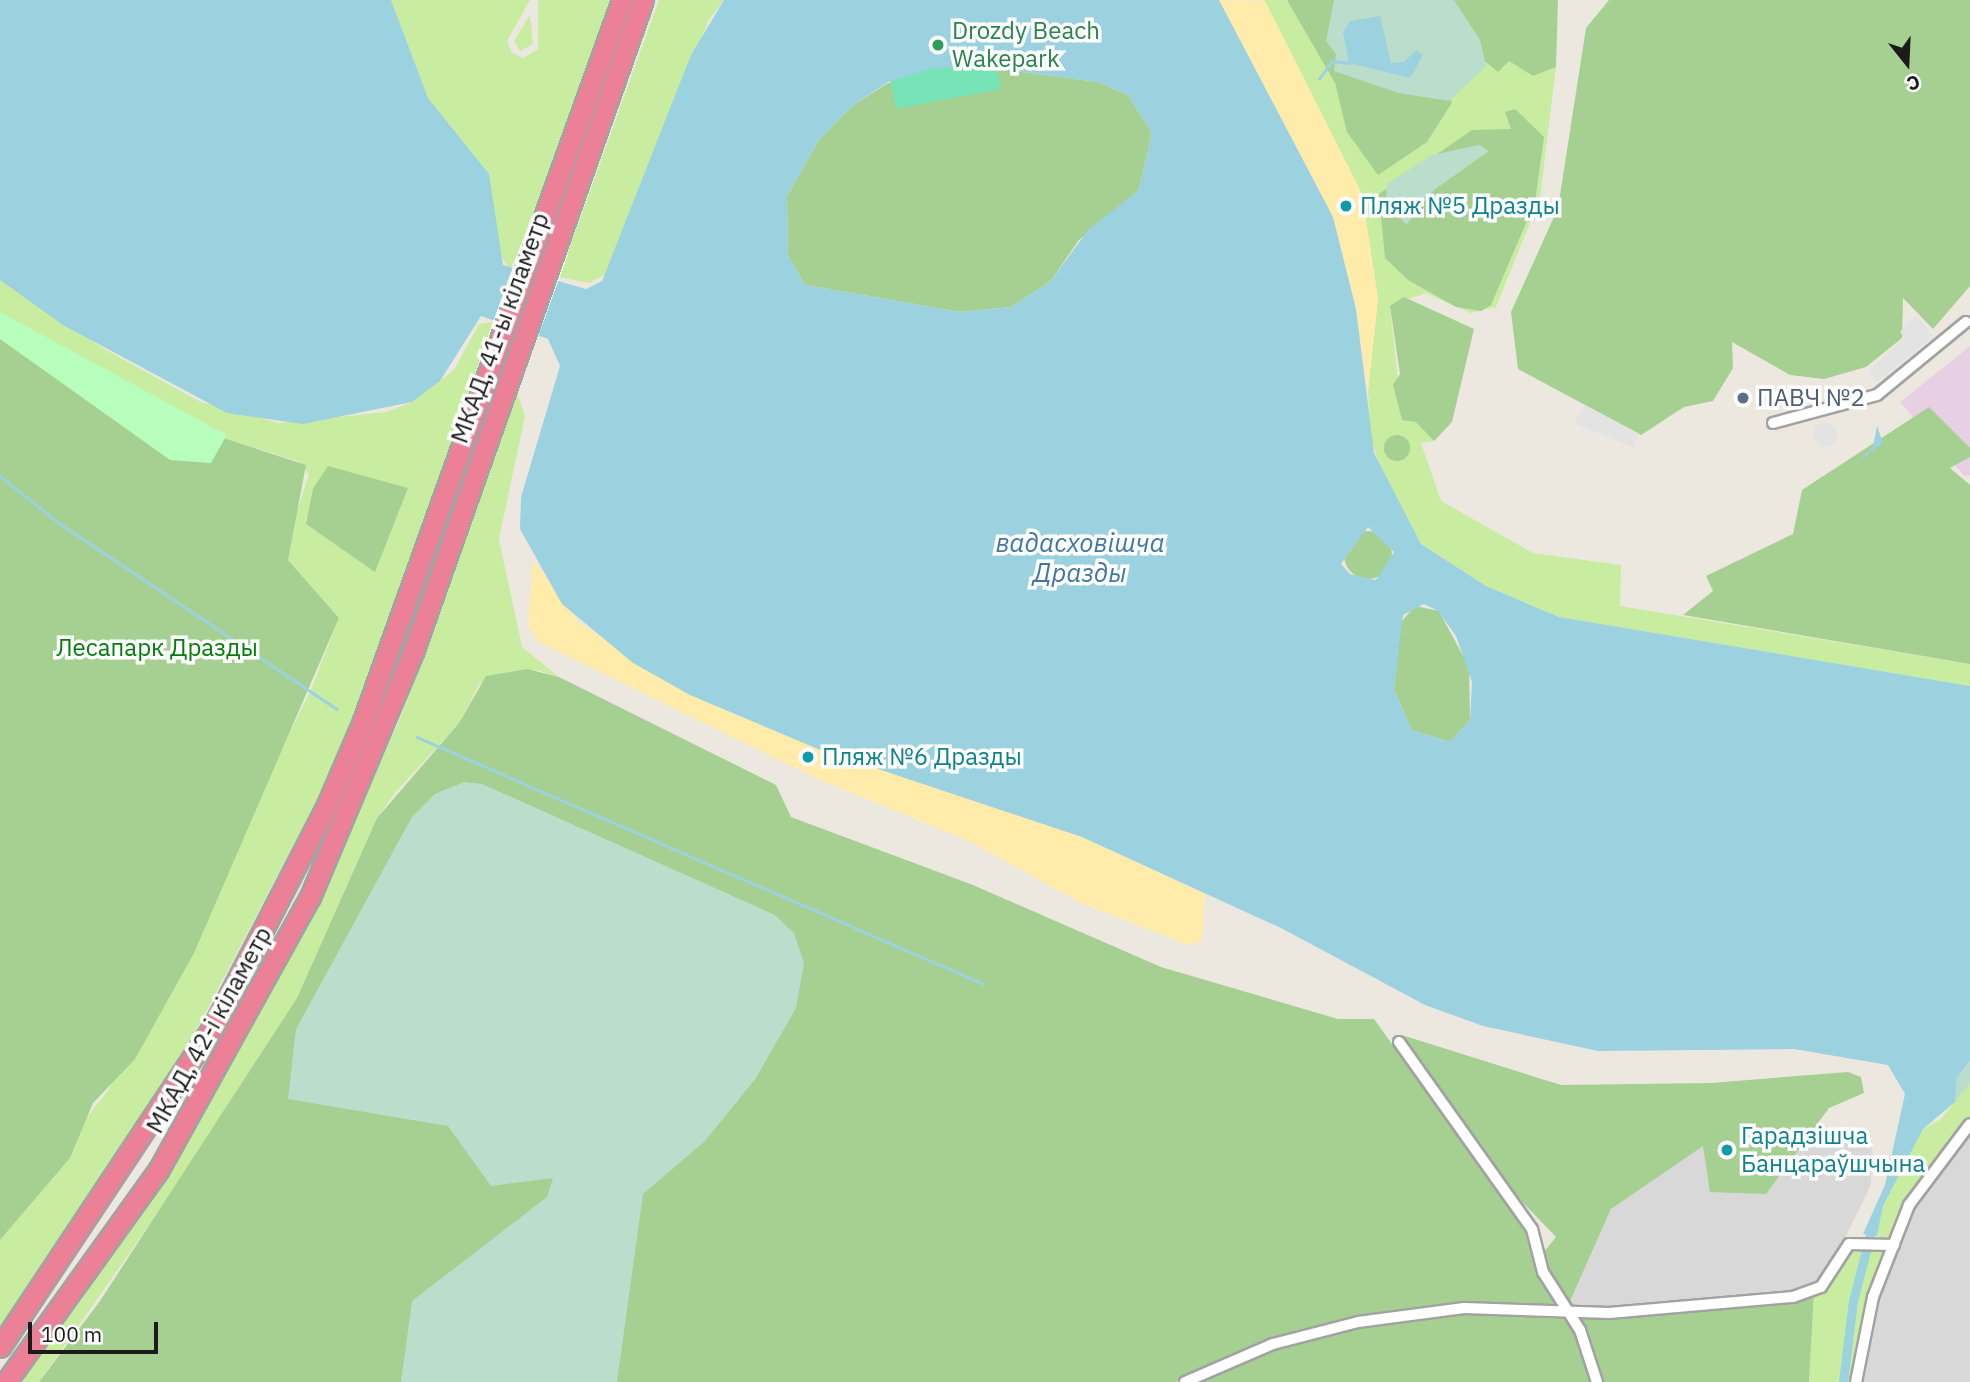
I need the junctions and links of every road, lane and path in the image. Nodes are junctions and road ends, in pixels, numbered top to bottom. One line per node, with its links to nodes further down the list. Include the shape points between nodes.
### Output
1 (622, 0): 3 (highway, МКАД, 41-ы кіламетр)
2 (643, 0): 3 (highway, МКАД, 41-ы кіламетр)
3 (544, 247): 6 (highway, МКАД, 41-ы кіламетр, via 493,357); 7 (highway, МКАД, 41-ы кіламетр, via 513,363)
4 (1966, 322): 5 (street, via 1877,395)
5 (1773, 423)
6 (383, 667): 12 (highway, МКАД, 42-і кіламетр, via 327,805 214,1025)
7 (404, 673): 13 (highway, МКАД, 42-і кіламетр, via 310,897 233,1043 159,1169)
8 (1399, 1042): 11 (street, via 1532,1229 1543,1272)
9 (1970, 1124): 10 (street, via 1923,1181)
10 (1890, 1245): 11 (street, via 1856,1241 1842,1249 1830,1275 1808,1294 1653,1311); 16 (street, via 1873,1297)
11 (1566, 1308): 14 (street, via 1464,1308 1358,1322 1273,1344); 15 (street)
12 (0, 1347)
13 (6, 1382)
14 (1185, 1382)
15 (1597, 1382)
16 (1856, 1382)

